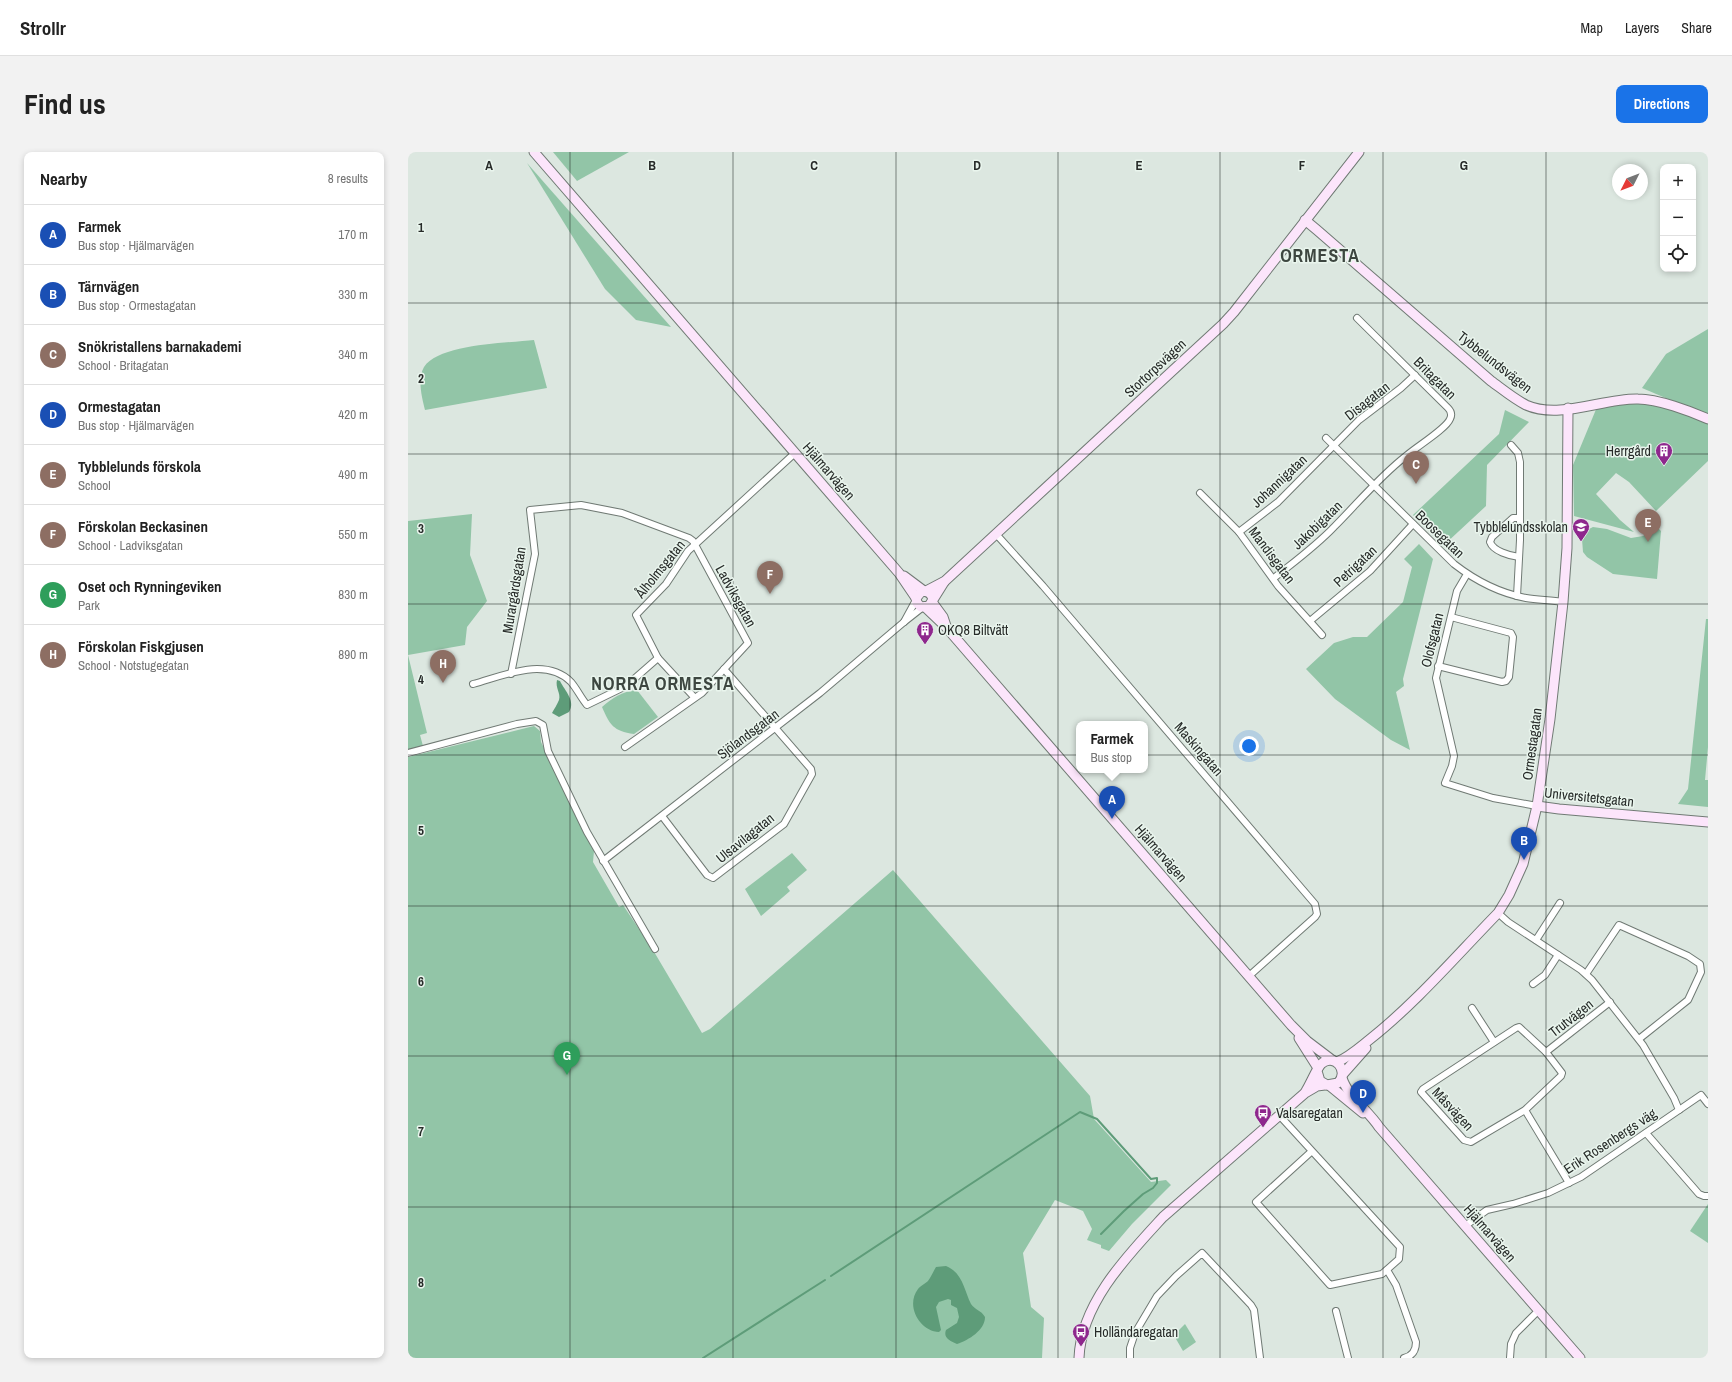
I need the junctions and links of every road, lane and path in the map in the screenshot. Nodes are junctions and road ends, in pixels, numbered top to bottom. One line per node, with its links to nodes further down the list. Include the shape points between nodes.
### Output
1 (534, 152): 11 (street, Hjälmarvägen)
2 (1359, 152): 3 (street, Stortorpsvägen)
3 (1304, 220): 6 (street, Tybbelundsvägen, via 1506,392 1536,408); 17 (street, Stortorpsvägen, via 1223,324)
4 (1357, 318): 5 (street, Britagatan)
5 (1415, 375): 9 (street, Disagatan, via 1359,420); 12 (street, Britagatan, via 1448,408 1451,418 1445,426 1403,458)
6 (1568, 408): 7 (street, Tybbelundsvägen, via 1639,399 1674,407); 27 (street, Ormestagatan, via 1567,548)
7 (1708, 419)
8 (1326, 438): 9 (street, Boosegatan)
9 (1333, 445): 12 (street, Boosegatan); 16 (street, Johannigatan, via 1278,502)
10 (1511, 445): 14 (street, via 1518,452 1520,462)
11 (795, 453): 18 (street, Ålholmsgatan); 20 (street, Hjälmarvägen)
12 (1374, 486): 15 (street, Boosegatan); 22 (street, Jakobigatan, via 1330,531)
13 (1200, 493): 16 (street, Mandisgatan)
14 (1520, 518): 19 (street); 19 (street, via 1513,518 1492,537 1490,542 1494,548)
15 (1413, 524): 21 (street, Boosegatan); 30 (street, Petrigatan, via 1370,571)
16 (1239, 532): 22 (street, Mandisgatan)
17 (996, 534): 23 (street, Stortorpsvägen); 53 (street, Maskingatan, via 1315,904 1315,917)
18 (694, 544): 33 (street, Ålholmsgatan, via 661,589 636,615); 35 (street, Ladviksgatan, via 748,643); 36 (street, Murargårdsgatan, via 690,538 622,513 576,504 530,510 535,554)
19 (1519, 557): 25 (street)
20 (899, 573): 24 (street, Hjälmarvägen); 26 (street, Hjälmarvägen)
21 (1467, 574): 25 (street, Boosegatan, via 1486,585); 29 (street, Olofsgatan, via 1458,588)
22 (1274, 578): 30 (street, Mandisgatan)
23 (945, 581): 24 (street, Stortorpsvägen); 28 (street, Stortorpsvägen)
24 (925, 591): 26 (street, via 919,593); 28 (street, via 931,594)
25 (1517, 596): 27 (street, Boosegatan)
26 (916, 599): 28 (street, via 918,605); 31 (street, Sjölandsgatan)
27 (1563, 602): 43 (street, Ormestagatan)
28 (928, 604): 31 (street, Sjölandsgatan); 53 (street, Hjälmarvägen, via 946,628)
29 (1450, 617): 34 (street, Olofsgatan); 34 (street, via 1511,633 1513,638 1509,677 1502,682)
30 (1310, 621): 32 (street, Mandisgatan)
31 (904, 622): 39 (street, Sjölandsgatan)
32 (1322, 635)
33 (658, 658): 36 (street, via 626,686 587,705 570,682 556,672 538,669); 38 (street, Ålholmsgatan)
34 (1438, 666): 42 (street, Olofsgatan, via 1436,681 1454,756)
35 (724, 669): 38 (street, Ladviksgatan, via 702,693); 39 (street)
36 (511, 674): 37 (street)
37 (473, 684)
38 (694, 697): 40 (street, Ladviksgatan)
39 (776, 728): 44 (street, Sjölandsgatan); 44 (street, Ulsavilagatan, via 811,769 812,774 784,824 713,878)
40 (625, 747)
41 (408, 753): 46 (street, via 517,724 532,721 540,723 545,729 550,755)
42 (1445, 783): 43 (street, Universitetsgatan, via 1493,798)
43 (1537, 806): 45 (street, Universitetsgatan); 48 (street, Ormestagatan, via 1523,864)
44 (662, 816): 46 (street, Sjölandsgatan)
45 (1708, 822)
46 (603, 861): 50 (street)
47 (1560, 903): 49 (street)
48 (1498, 913): 49 (street); 58 (street, Ormestagatan)
49 (1536, 940): 51 (street)
50 (655, 949)
51 (1558, 955): 52 (street); 54 (street, via 1545,975)
52 (1586, 974): 55 (street); 59 (street, via 1619,925 1688,956 1700,964 1701,972 1688,1000)
53 (1248, 976): 57 (street, Hjälmarvägen)
54 (1532, 984)
55 (1610, 1002): 59 (street); 61 (street, Trutvägen)
56 (1472, 1008): 60 (street)
57 (1291, 1025): 62 (street, Hjälmarvägen, via 1307,1041); 63 (street, Hjälmarvägen)
58 (1384, 1029): 62 (street, Ormestagatan, via 1348,1057); 64 (street, Ormestagatan)
59 (1639, 1039): 69 (street)
60 (1494, 1042): 61 (street, Måsvägen, via 1519,1027); 68 (street, Måsvägen, via 1421,1092 1464,1140 1471,1142)
61 (1546, 1052): 68 (street, Måsvägen, via 1562,1073 1561,1076)
62 (1335, 1061): 63 (street, via 1323,1062); 64 (street, via 1342,1068)
63 (1318, 1070): 65 (street, via 1319,1079); 66 (street)
64 (1342, 1076): 65 (street, via 1338,1083); 71 (street, Hjälmarvägen, via 1349,1091)
65 (1327, 1085): 66 (street, via 1317,1086); 71 (street, Hjälmarvägen)
66 (1305, 1093): 70 (street)
67 (1708, 1104): 69 (street, Erik Rosenbergs väg, via 1701,1095)
68 (1525, 1110): 74 (street)
69 (1679, 1110): 72 (street, Erik Rosenbergs väg)
70 (1279, 1115): 73 (street); 80 (street, via 1163,1217 1123,1262 1096,1302 1083,1335)
71 (1379, 1127): 76 (street, Hjälmarvägen)
72 (1646, 1133): 74 (street, Erik Rosenbergs väg); 75 (street, via 1699,1194)
73 (1312, 1151): 77 (street, via 1400,1247 1399,1259); 77 (street, via 1256,1202 1330,1285 1382,1274)
74 (1569, 1183): 76 (street, Erik Rosenbergs väg, via 1540,1196 1487,1210)
75 (1708, 1196)
76 (1465, 1226): 78 (street, Hjälmarvägen)
77 (1387, 1270): 84 (street, via 1396,1284 1416,1342 1414,1353)
78 (1539, 1310): 85 (street, via 1516,1332 1511,1344); 86 (street, Hjälmarvägen)
79 (1336, 1311): 83 (street)
80 (1080, 1358)
81 (1130, 1358): 82 (street, via 1135,1333 1157,1296 1202,1254 1254,1310)
82 (1260, 1358)
83 (1348, 1358)
84 (1404, 1358)
85 (1510, 1358)
86 (1580, 1358)

